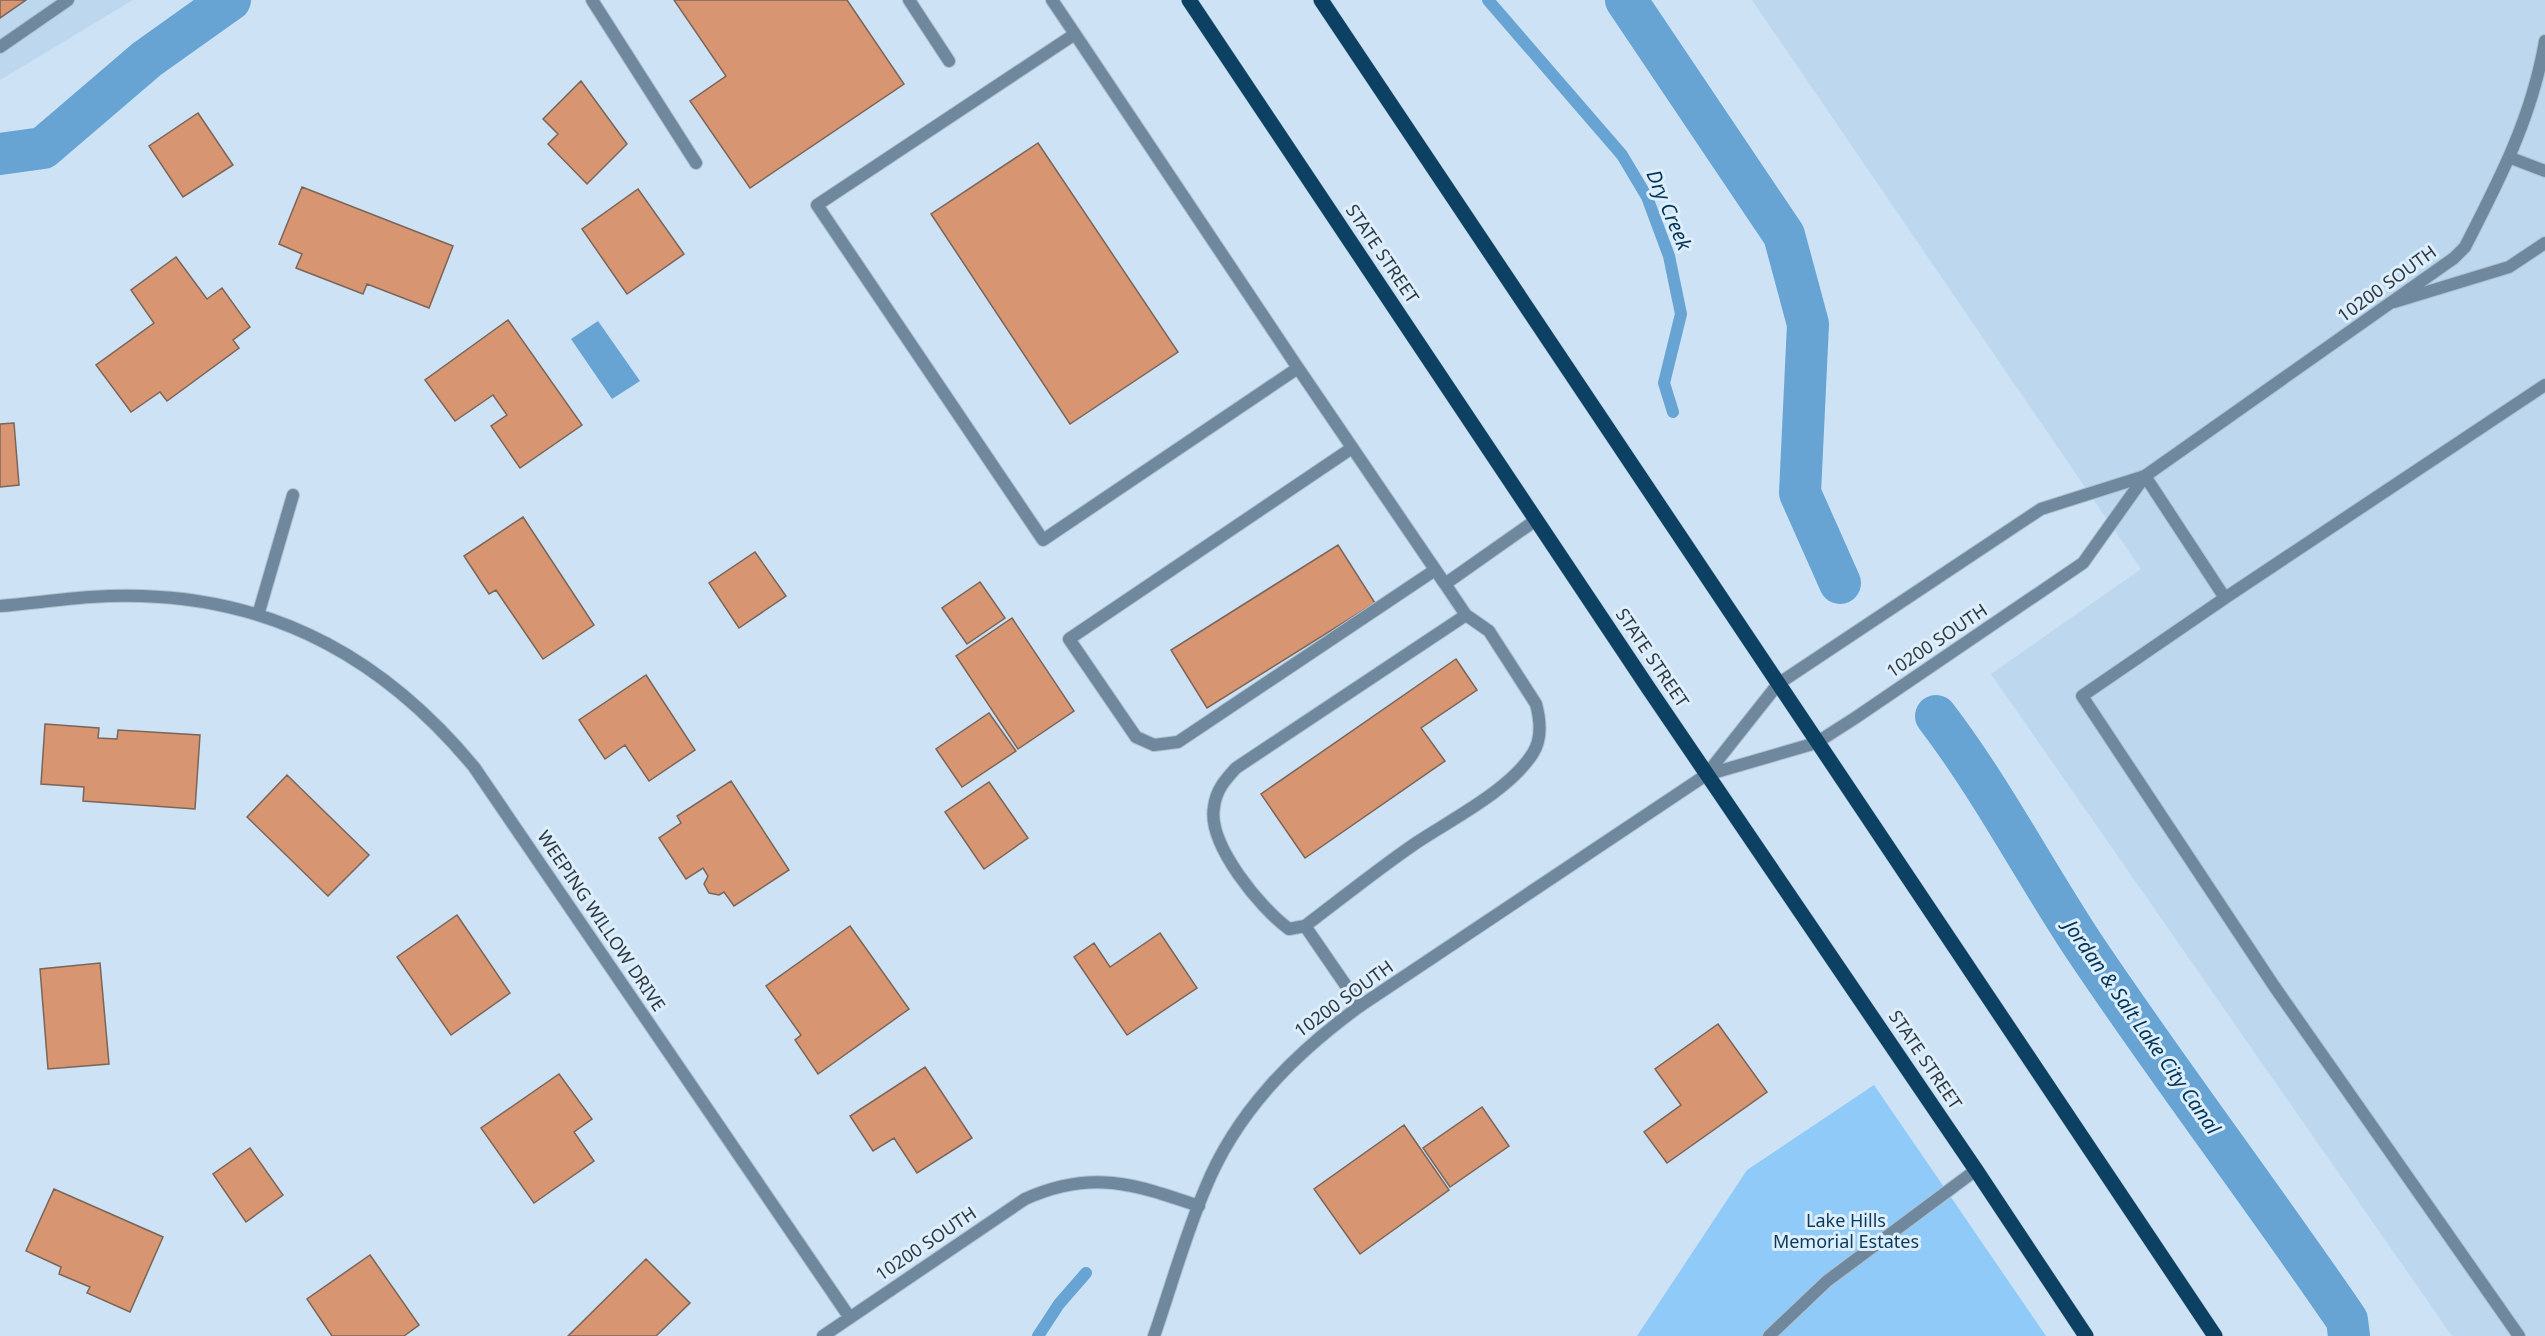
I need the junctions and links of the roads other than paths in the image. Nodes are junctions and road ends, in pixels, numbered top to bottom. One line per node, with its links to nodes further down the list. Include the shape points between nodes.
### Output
1 (68, 0): 9 (street)
2 (592, 0): 12 (street)
3 (909, 0): 10 (street)
4 (1052, 0): 7 (street)
5 (1189, 0): 21 (main road, STATE STREET)
6 (1321, 0): 28 (main road)
7 (1075, 34): 16 (street); 16 (street, via 817,205 1043,540)
8 (2545, 41): 11 (street, 10200 SOUTH, via 2529,107)
9 (0, 47)
10 (949, 61)
11 (2511, 158): 13 (street); 15 (street, 10200 SOUTH, via 2465,247)
12 (696, 163)
13 (2545, 171)
14 (2545, 243): 15 (street, via 2509,267)
15 (2393, 303): 19 (street, 10200 SOUTH)
16 (1298, 368): 18 (street)
17 (2545, 384): 24 (street)
18 (1352, 448): 22 (street); 22 (street, via 1069,639 1136,737 1154,745 1178,742)
19 (2145, 476): 24 (street); 28 (street, 10200 SOUTH, via 2041,509); 29 (street, 10200 SOUTH, via 2083,563)
20 (293, 495): 26 (street)
21 (1536, 520): 23 (street); 30 (main road, STATE STREET)
22 (1435, 570): 23 (street)
23 (1445, 584): 27 (street)
24 (2224, 598): 41 (street, via 2082,696 2274,987)
25 (0, 606): 26 (street, WEEPING WILLOW DRIVE, via 140,596 190,600)
26 (258, 615): 35 (street, WEEPING WILLOW DRIVE, via 319,639 376,672 445,732 488,786)
27 (1466, 615): 31 (street, via 1489,631 1536,704 1538,742 1533,754 1502,785); 31 (street, via 1236,768 1220,786 1213,808 1214,828 1223,848 1275,919 1289,929)
28 (1778, 684): 29 (main road); 30 (street, 10200 SOUTH)
29 (1816, 743): 30 (street, 10200 SOUTH); 40 (main road)
30 (1706, 775): 32 (street, 10200 SOUTH); 33 (main road, STATE STREET)
31 (1305, 926): 32 (street)
32 (1360, 1006): 34 (street, 10200 SOUTH, via 1308,1047 1262,1095 1221,1155)
33 (1976, 1170): 38 (street, via 1827,1281); 39 (main road, STATE STREET)
34 (1199, 1206): 35 (street, 10200 SOUTH, via 1114,1181 1086,1181 1045,1190 1025,1199); 37 (street)
35 (850, 1318): 36 (street, 10200 SOUTH)
36 (823, 1336)
37 (1154, 1336)
38 (1769, 1336)
39 (2086, 1336)
40 (2215, 1336)
41 (2519, 1336)

